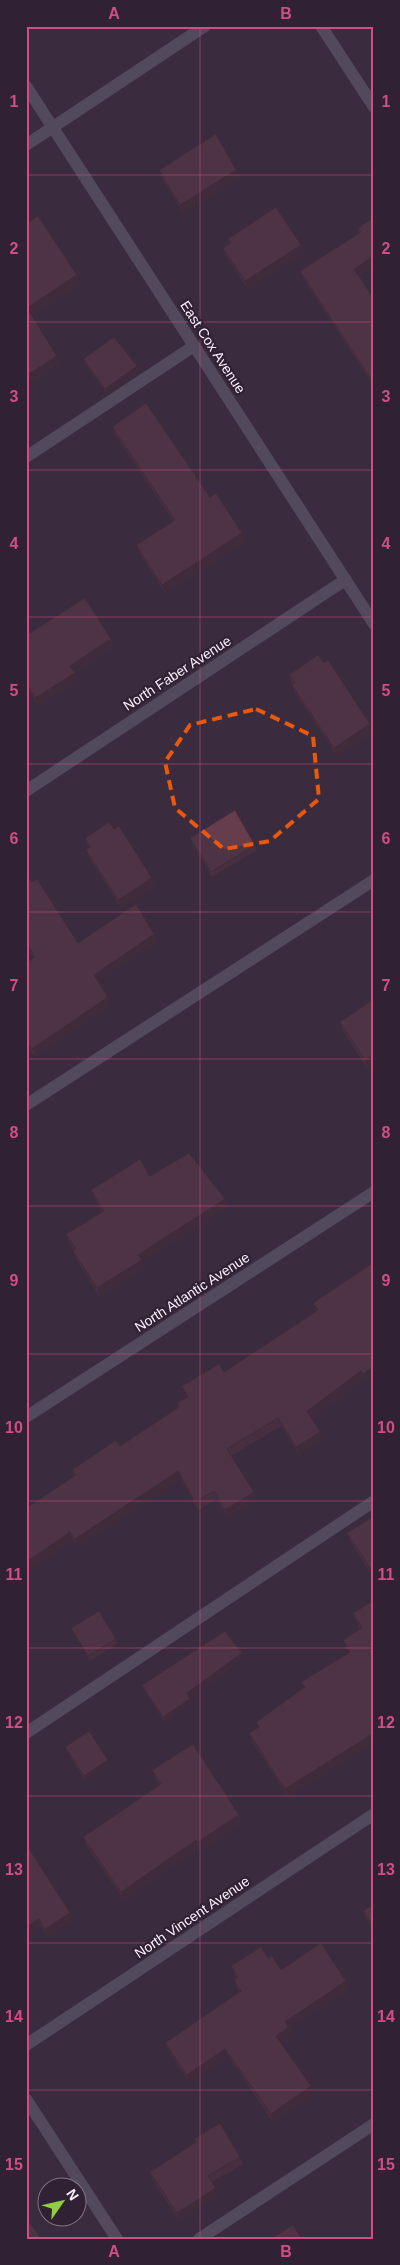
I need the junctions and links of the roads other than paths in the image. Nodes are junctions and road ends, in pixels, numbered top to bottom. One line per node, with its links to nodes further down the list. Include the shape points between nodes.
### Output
1 (205, 26): 5 (street)
2 (321, 26): 4 (street)
3 (26, 86): 5 (street, East Cox Avenue)
4 (374, 107)
5 (53, 127): 6 (street); 7 (street, East Cox Avenue)
6 (26, 144)
7 (194, 346): 8 (street); 9 (street, East Cox Avenue)
8 (26, 457)
9 (345, 580): 10 (street, East Cox Avenue); 11 (street, North Faber Avenue)
10 (374, 624)
11 (26, 791)
12 (374, 880): 13 (street)
13 (26, 1106)
14 (374, 1192): 15 (street, North Atlantic Avenue)
15 (26, 1416)
16 (374, 1501): 17 (street)
17 (26, 1733)
18 (374, 1814): 19 (street, North Vincent Avenue)
19 (26, 2045)
20 (26, 2100): 22 (street)
21 (374, 2124): 23 (street)
22 (117, 2239)
23 (199, 2239)

